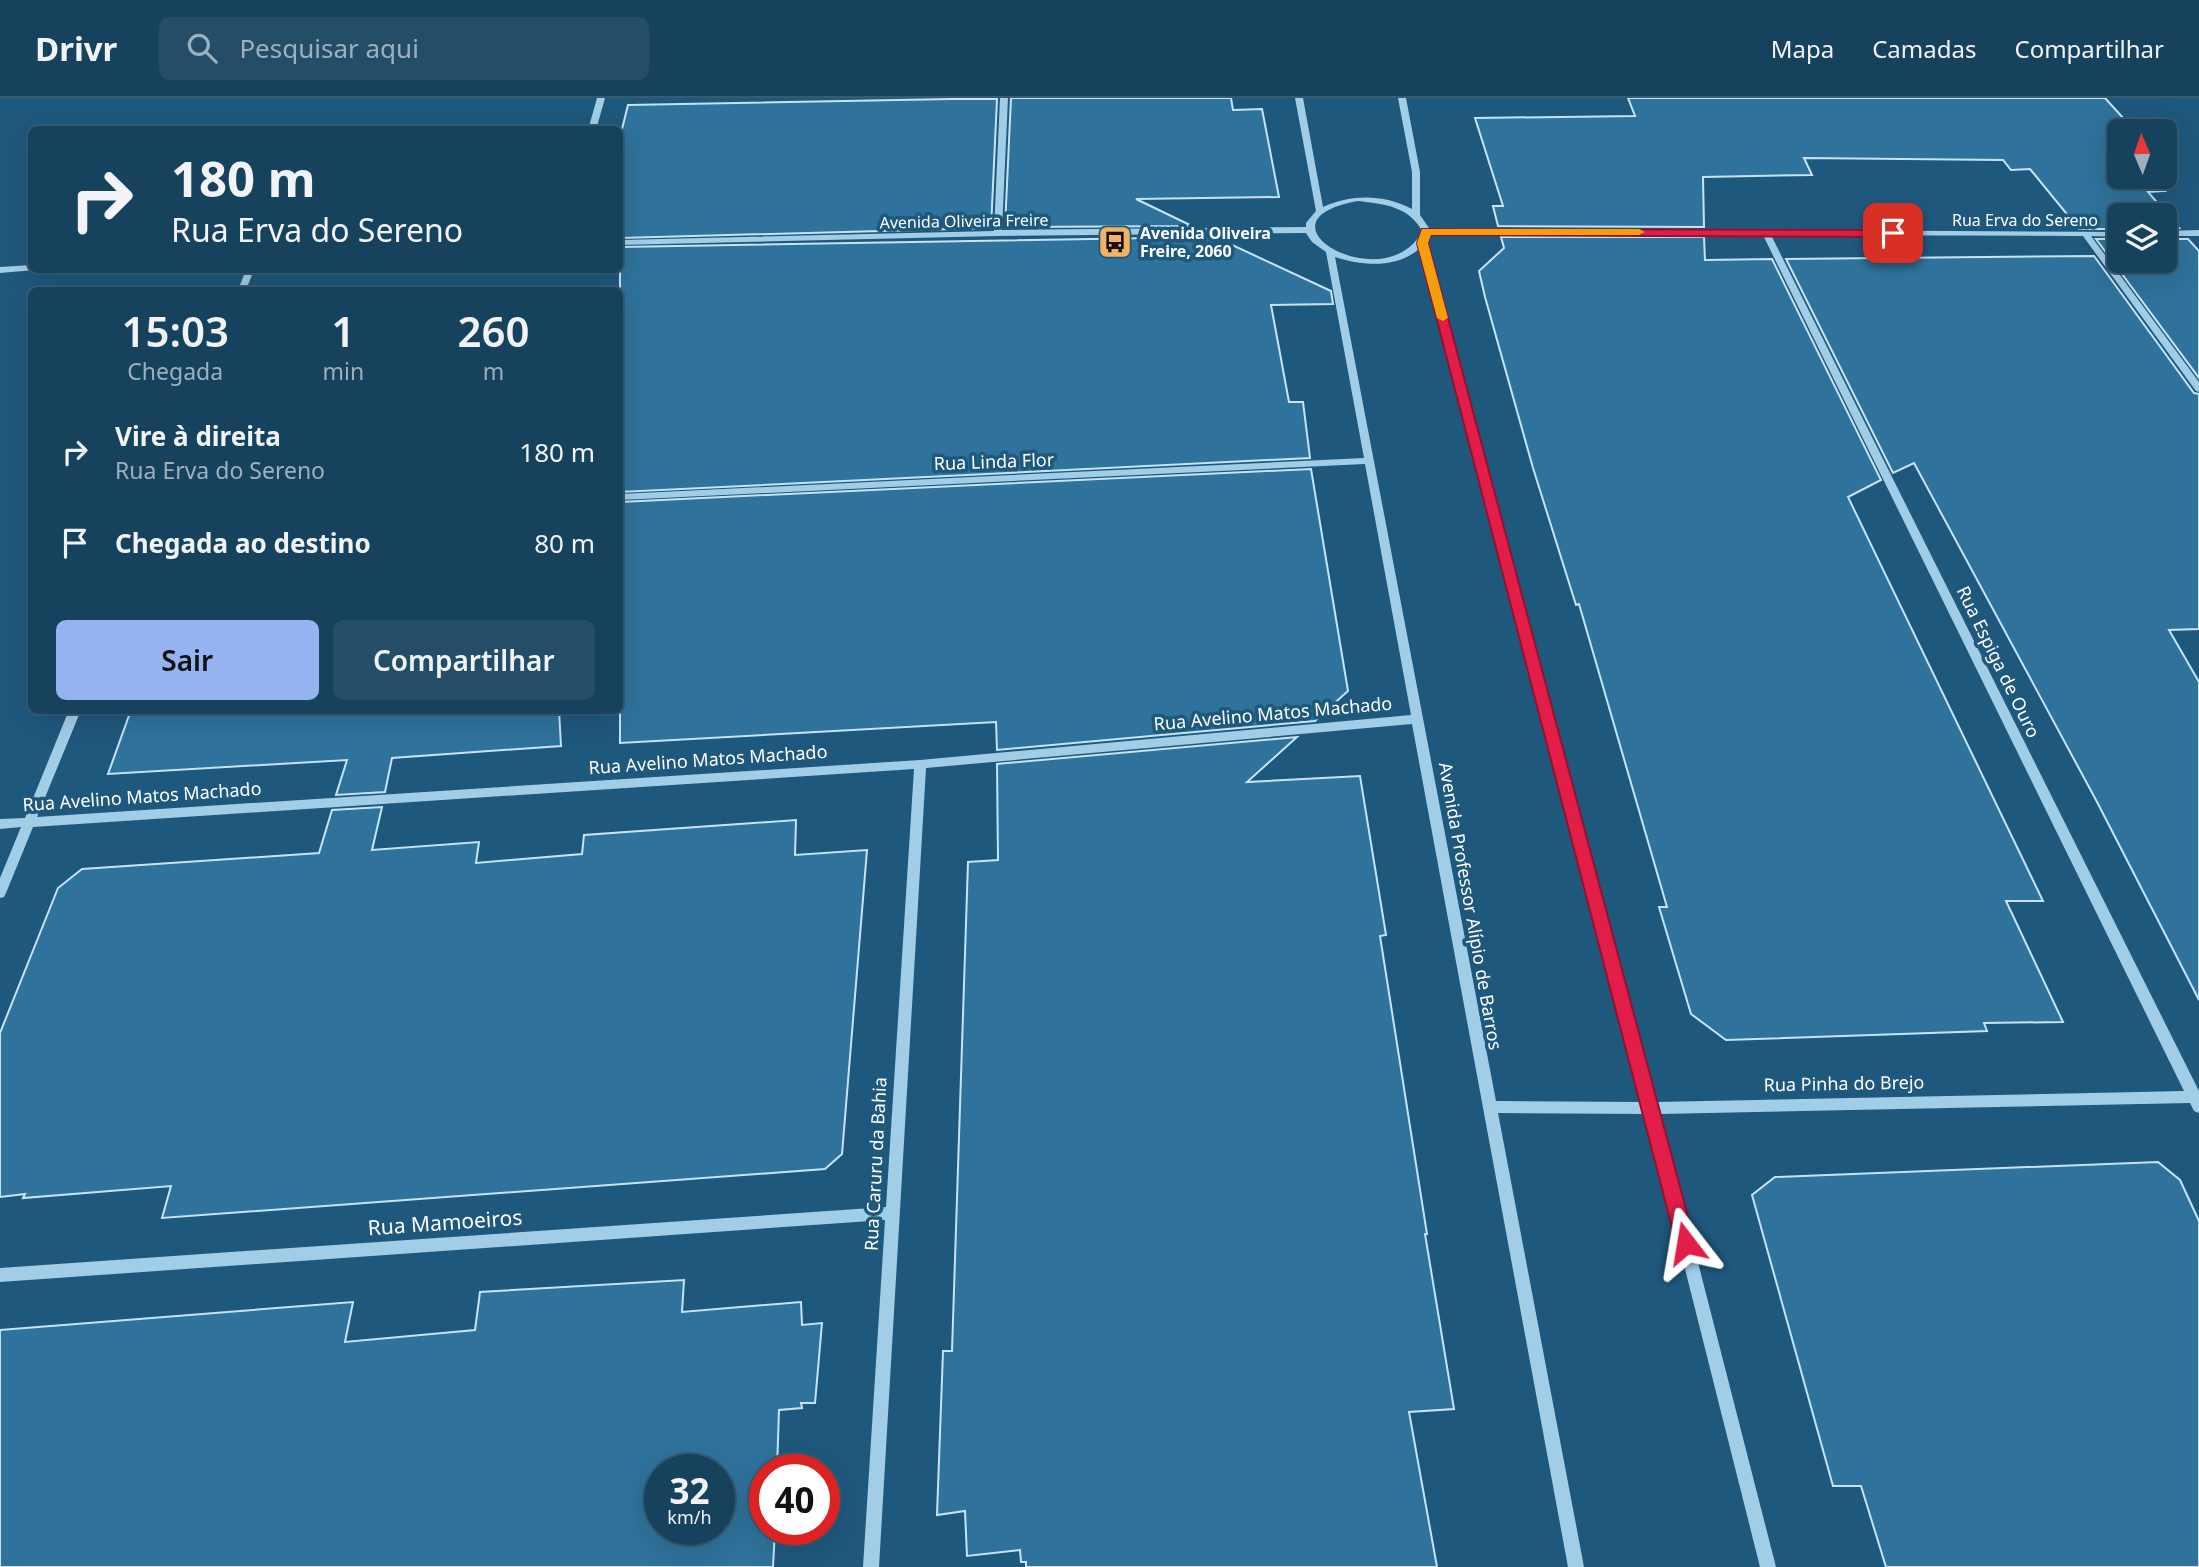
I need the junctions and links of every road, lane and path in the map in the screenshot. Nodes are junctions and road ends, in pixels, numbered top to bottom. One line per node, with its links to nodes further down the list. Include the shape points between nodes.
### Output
1 (601, 98): 5 (street)
2 (1004, 98): 9 (street)
3 (1298, 98): 6 (street)
4 (1402, 98): 7 (street, via 1416,172)
5 (593, 126)
6 (1319, 209): 7 (street, via 1344,200 1380,200); 8 (street)
7 (1416, 215): 15 (street)
8 (1309, 230): 9 (street, Avenida Oliveira Freire); 17 (street, via 1315,242)
9 (998, 233): 16 (street, Avenida Oliveira Freire)
10 (1766, 233): 14 (street, Rua Erva do Sereno); 15 (street, Rua Erva do Sereno); 29 (street, Rua Espiga de Ouro)
11 (2199, 233): 13 (street)
12 (2107, 234): 14 (street, Rua Erva do Sereno)
13 (2177, 234)
14 (2086, 235): 20 (street)
15 (1424, 237): 17 (street, via 1412,253 1394,259 1349,259); 31 (street)
16 (623, 243)
17 (1330, 251): 21 (street, Avenida Professor Alípio de Barros)
18 (28, 268): 19 (street)
19 (0, 270)
20 (2199, 389)
21 (1370, 461): 22 (street, Rua Linda Flor); 24 (street, Avenida Professor Alípio de Barros)
22 (623, 497)
23 (73, 714): 26 (street)
24 (1418, 719): 25 (street, Rua Avelino Matos Machado); 30 (street, Avenida Professor Alípio de Barros)
25 (919, 764): 26 (street, Rua Avelino Matos Machado); 32 (street, Rua Caruru da Bahia)
26 (29, 822): 27 (street, Rua Avelino Matos Machado); 28 (street)
27 (0, 824)
28 (0, 893)
29 (2197, 1100): 31 (street, Rua Pinha do Brejo)
30 (1490, 1107): 31 (street, Rua Pinha do Brejo); 35 (street, Avenida Professor Alípio de Barros)
31 (1651, 1108): 36 (street)
32 (893, 1213): 33 (street, Rua Mamoeiros); 34 (street, Rua Caruru da Bahia)
33 (0, 1275)
34 (871, 1567)
35 (1576, 1567)
36 (1769, 1567)

